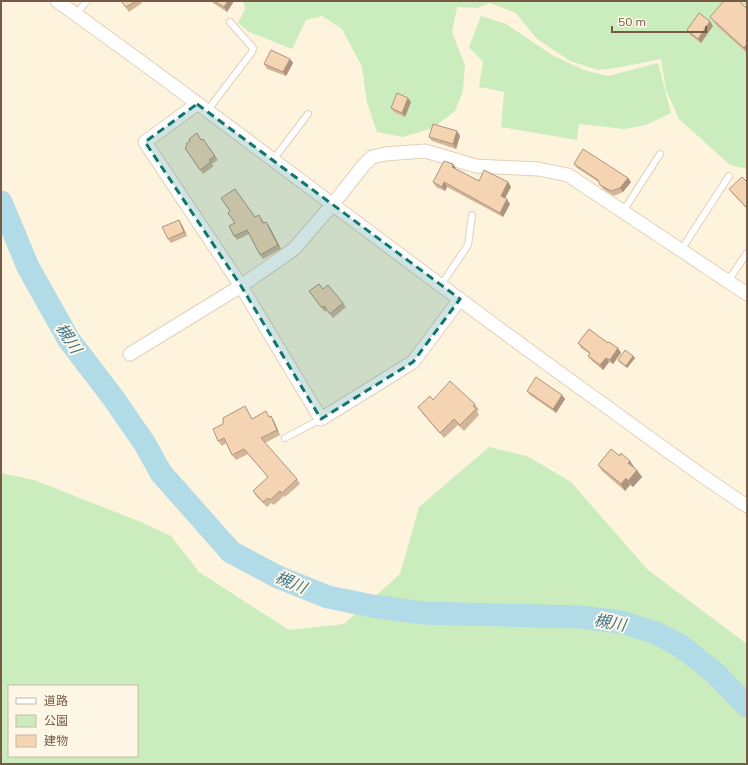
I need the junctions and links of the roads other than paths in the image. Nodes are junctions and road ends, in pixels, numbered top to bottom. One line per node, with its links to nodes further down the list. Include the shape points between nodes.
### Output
1 (58, 1): 3 (street)
2 (87, 1): 3 (lane)
3 (76, 14): 5 (street)
4 (230, 22): 5 (lane, via 252,48 252,52)
5 (202, 108): 8 (street); 17 (street, via 146,142)
6 (308, 114): 8 (lane)
7 (660, 154): 11 (lane)
8 (273, 160): 10 (street)
9 (729, 176): 13 (lane)
10 (333, 204): 11 (street, via 372,157 425,151 476,166 538,169 568,175); 16 (street); 17 (street, via 294,249)
11 (622, 213): 13 (street)
12 (472, 215): 16 (lane, via 468,245)
13 (681, 250): 15 (street)
14 (747, 252): 15 (lane)
15 (728, 281): 18 (street)
16 (440, 285): 19 (street)
17 (241, 286): 20 (street); 21 (street)
18 (747, 294)
19 (460, 300): 21 (street, via 413,362); 23 (street)
20 (130, 354)
21 (321, 419): 22 (lane)
22 (285, 438)
23 (747, 506)

